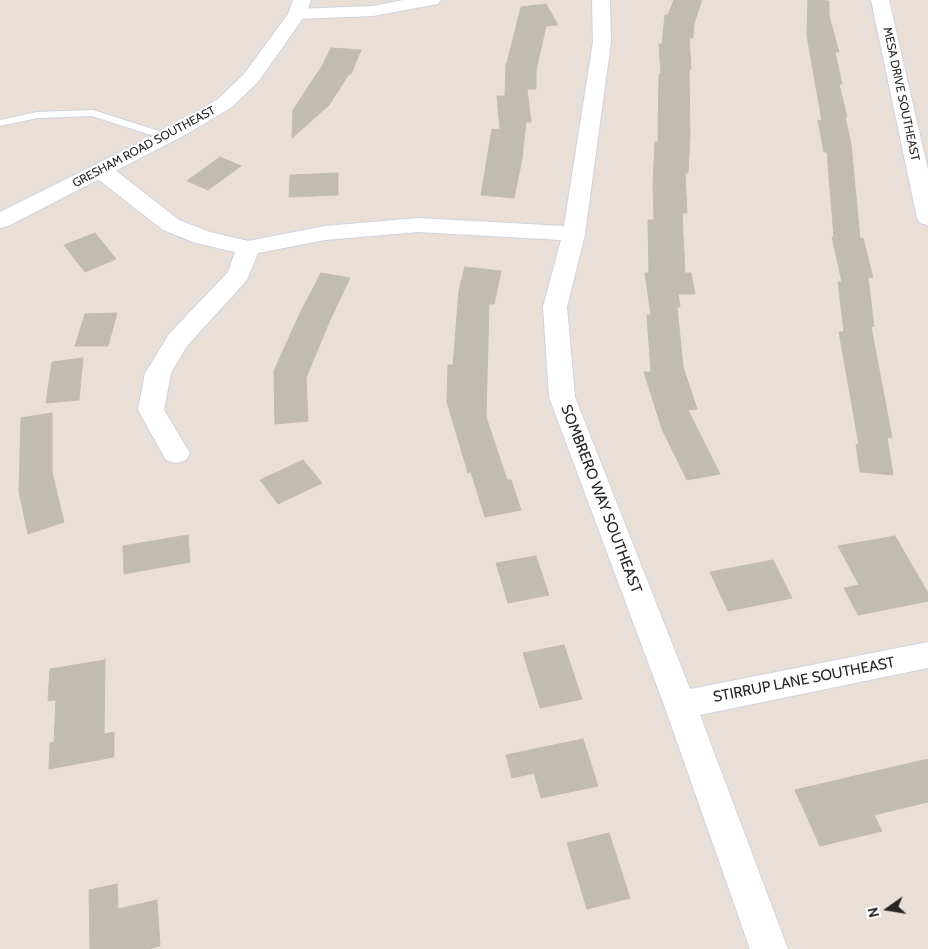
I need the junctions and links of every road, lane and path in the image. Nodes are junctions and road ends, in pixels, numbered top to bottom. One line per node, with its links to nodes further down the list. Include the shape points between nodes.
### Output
1 (432, 0): 4 (street, via 374,11)
2 (601, 0): 10 (street, SOMBRERO WAY SOUTHEAST, via 602,42)
3 (880, 0): 8 (street, MESA DRIVE SOUTHEAST)
4 (300, 7): 6 (street, GRESHAM ROAD SOUTHEAST, via 251,78 225,103)
5 (0, 124): 6 (lane, via 37,114 93,114)
6 (167, 137): 7 (street, GRESHAM ROAD SOUTHEAST)
7 (102, 171): 9 (street, GRESHAM ROAD SOUTHEAST); 11 (street, via 171,225 204,238)
8 (928, 218)
9 (0, 222)
10 (574, 234): 11 (street, via 418,225 325,232); 14 (street, SOMBRERO WAY SOUTHEAST, via 555,307 562,397)
11 (248, 248): 12 (street, via 239,276 178,340 158,373 151,410)
12 (176, 452)
13 (928, 655): 14 (street, STIRRUP LANE SOUTHEAST)
14 (680, 705): 15 (street, SOMBRERO WAY SOUTHEAST)
15 (769, 949)

